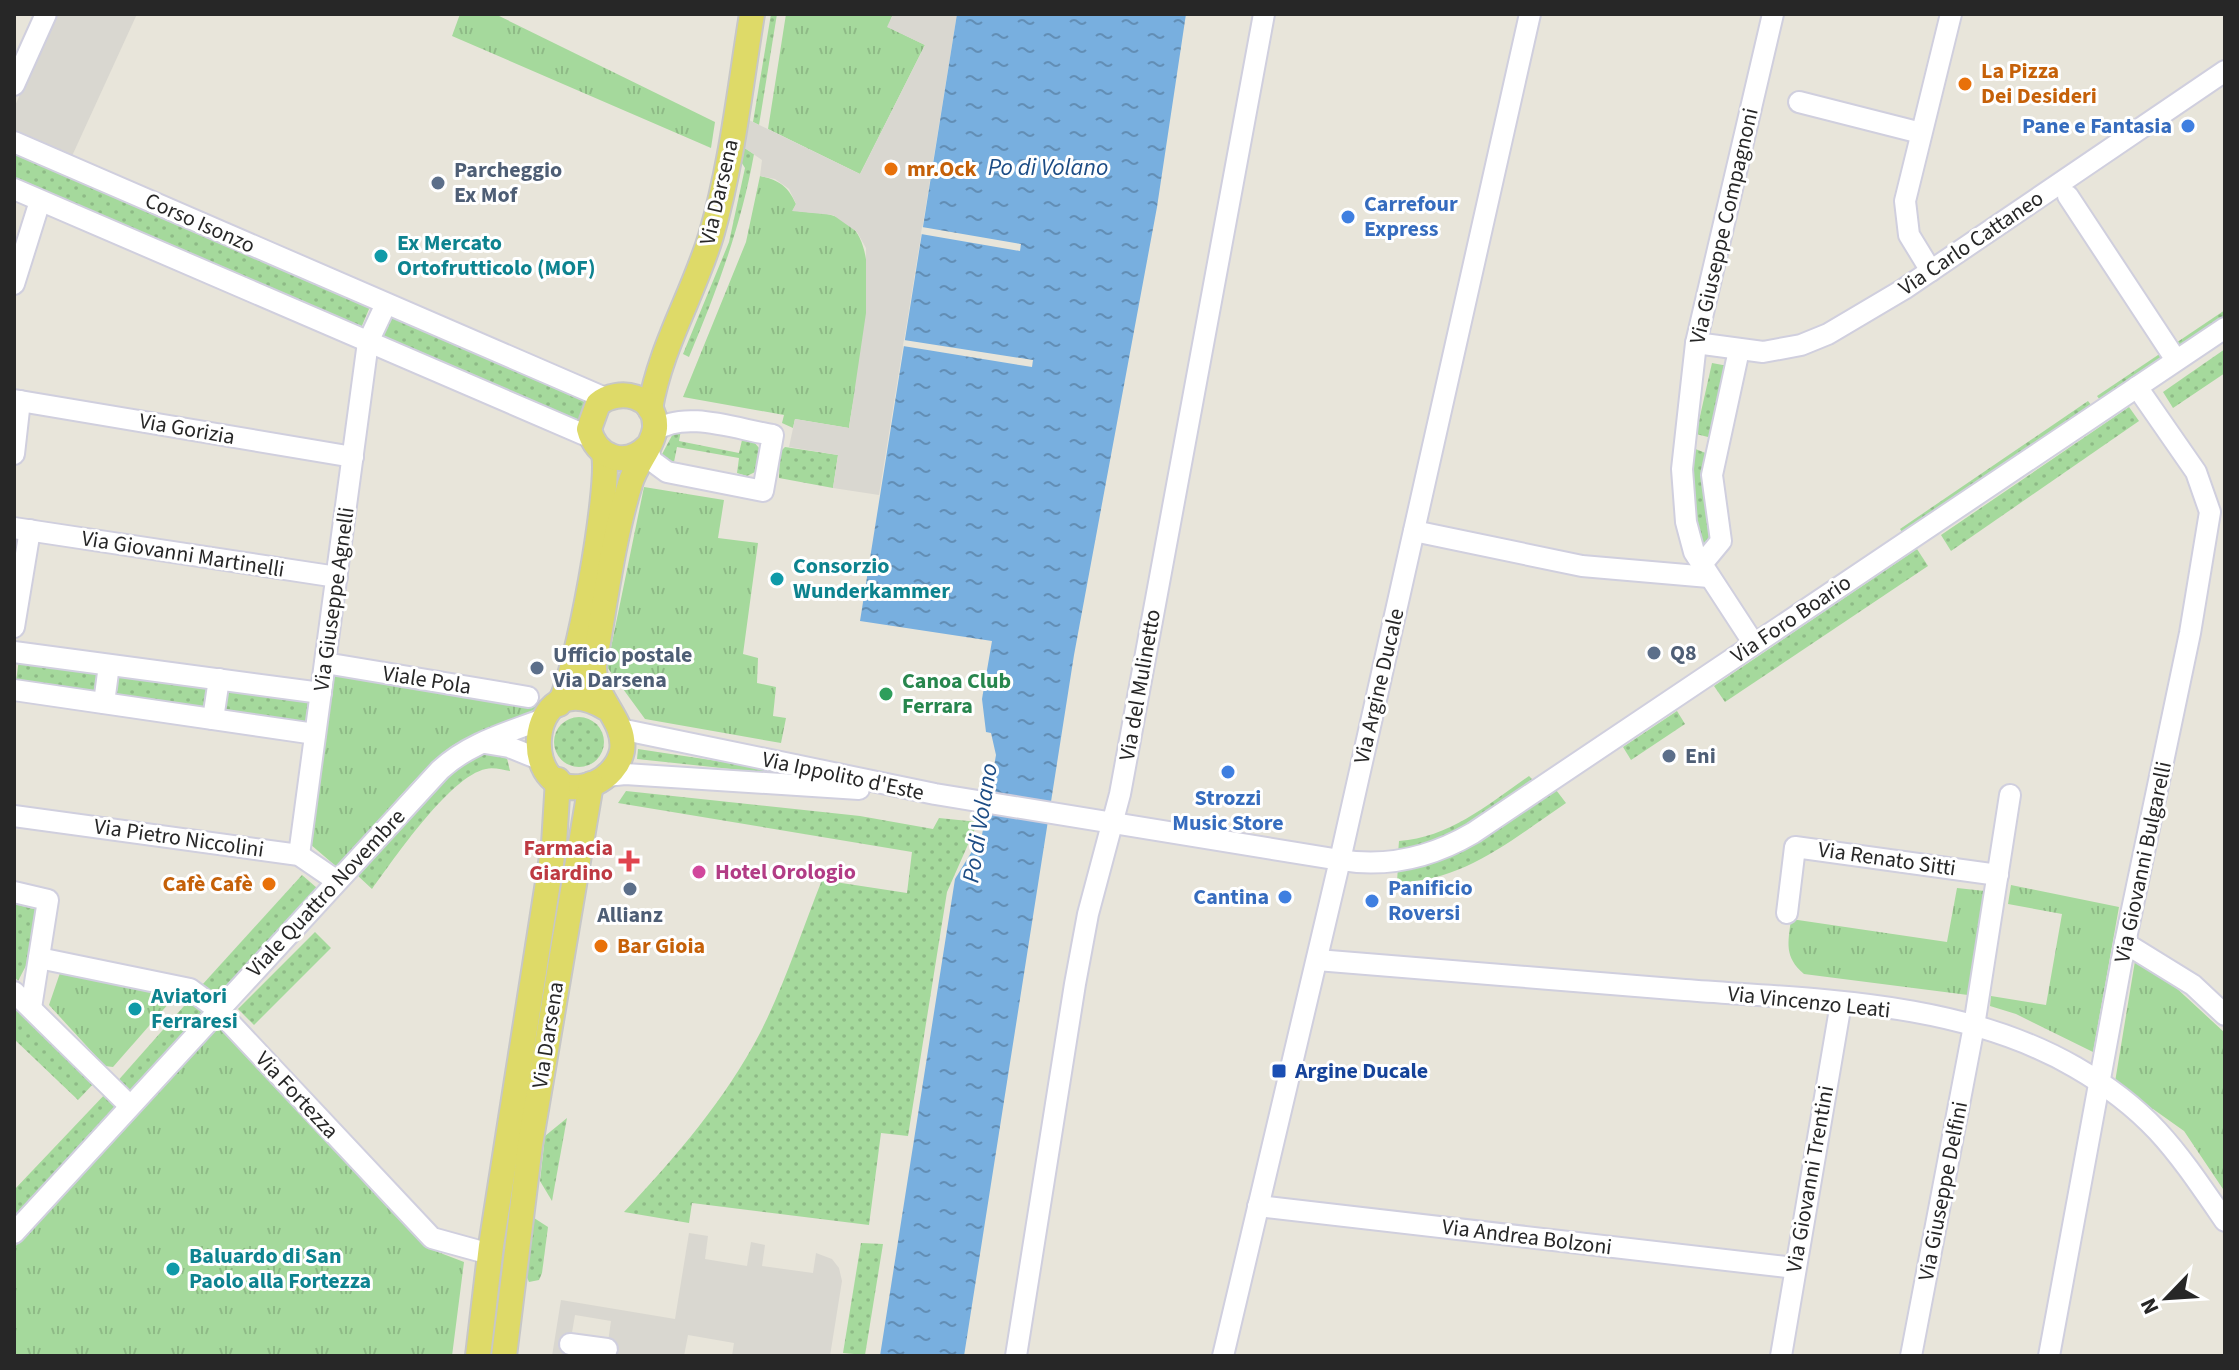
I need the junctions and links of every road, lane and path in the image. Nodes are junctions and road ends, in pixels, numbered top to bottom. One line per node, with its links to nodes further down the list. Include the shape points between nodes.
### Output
1 (37, 14): 8 (street)
2 (46, 14): 10 (street)
3 (752, 14): 25 (main road, Via Darsena, via 715,221)
4 (1264, 14): 61 (street, Via del Mulinetto)
5 (1530, 14): 36 (street, Via Argine Ducale)
6 (1773, 14): 22 (street, Via Giuseppe Compagnoni)
7 (1951, 14): 12 (street)
8 (14, 64)
9 (2225, 71): 17 (street, Via Carlo Cattaneo)
10 (14, 85)
11 (1799, 102): 12 (street)
12 (1921, 133): 17 (street, via 1904,212 1913,245)
13 (14, 142): 19 (street, Corso Isonzo)
14 (14, 189): 16 (street, Corso Isonzo)
15 (2068, 196): 24 (street)
16 (40, 201): 18 (street); 21 (street, Corso Isonzo)
17 (1931, 271): 23 (street, Via Carlo Cattaneo, via 1813,341 1776,351)
18 (14, 284)
19 (386, 304): 21 (street); 27 (street, Corso Isonzo)
20 (2225, 328): 24 (street, Via Foro Boario)
21 (368, 342): 31 (street, Corso Isonzo); 34 (street, Via Giuseppe Agnelli)
22 (1696, 343): 23 (street, Via Carlo Cattaneo); 30 (street, Via Giuseppe Compagnoni)
23 (1739, 350): 32 (street, Via Giuseppe Compagnoni)
24 (2176, 360): 26 (street, Via Foro Boario)
25 (661, 364): 27 (main road, Via Darsena); 29 (main road, Via Darsena)
26 (2137, 387): 40 (street, Via Foro Boario); 68 (street, Via Giovanni Bulgarelli, via 2196,472 2210,512)
27 (614, 396): 29 (main road, via 642,400); 31 (main road, via 593,411)
28 (17, 401): 33 (street); 34 (street, Via Gorizia)
29 (650, 429): 29 (street, via 682,421 773,435 763,491 667,472 652,461); 31 (main road, via 627,459); 49 (main road, Via Darsena, via 629,484 594,665)
30 (1683, 439): 32 (street); 37 (street, Via Giuseppe Compagnoni, via 1686,522)
31 (598, 446): 50 (main road, via 606,479 600,523 571,674)
32 (1718, 446): 37 (street, Via Giuseppe Compagnoni, via 1712,486 1721,541)
33 (14, 454)
34 (353, 457): 38 (street, Via Giuseppe Agnelli)
35 (22, 529): 38 (street, Via Giovanni Martinelli); 39 (street)
36 (1414, 531): 37 (street, via 1582,566); 63 (street, Via Argine Ducale)
37 (1706, 571): 40 (street, Via Giuseppe Compagnoni)
38 (337, 577): 42 (street, Via Giuseppe Agnelli)
39 (14, 627)
40 (1754, 644): 63 (street, Via Foro Boario, via 1455,843 1403,860)
41 (14, 652): 43 (street)
42 (325, 663): 46 (street, Via Giuseppe Agnelli); 47 (street, Viale Pola)
43 (109, 665): 44 (street); 48 (street)
44 (219, 679): 46 (street); 51 (street)
45 (14, 690): 48 (street)
46 (321, 693): 53 (street, Via Giuseppe Agnelli)
47 (528, 697)
48 (104, 703): 51 (street)
49 (606, 708): 50 (main road, via 584,699); 52 (main road, Via Darsena)
50 (551, 712): 54 (street, Viale Quattro Novembre); 55 (main road, via 536,742)
51 (213, 719): 53 (street)
52 (620, 729): 57 (main road, Via Darsena, via 620,757); 58 (street, Via Ippolito d'Este)
53 (315, 734): 62 (street, Via Giuseppe Agnelli)
54 (485, 743): 55 (street); 65 (street, Viale Quattro Novembre, via 440,770)
55 (539, 759): 56 (main road)
56 (558, 780): 57 (main road, via 574,785); 82 (main road, Via Darsena, via 554,844)
57 (599, 780): 58 (street, Via Ippolito d'Este, via 625,774); 85 (main road, Via Darsena, via 530,1145)
58 (935, 794): 61 (street)
59 (2010, 795): 64 (street)
60 (14, 816): 62 (street, Via Pietro Niccolini)
61 (1113, 823): 63 (street); 90 (street, Via del Mulinetto, via 1075,984)
62 (299, 855): 65 (street, Via Pietro Niccolini)
63 (1340, 860): 70 (street, Via Argine Ducale)
64 (1998, 875): 67 (street, Via Renato Sitti, via 1795,847); 76 (street)
65 (337, 881): 74 (street, Viale Quattro Novembre)
66 (14, 892): 69 (street, via 48,900)
67 (1787, 913)
68 (2125, 943): 75 (street, via 2193,985); 77 (street, Via Giovanni Bulgarelli)
69 (39, 958): 73 (street); 74 (street, Via Fortezza, via 190,989)
70 (1317, 960): 72 (street, Via Vincenzo Leati); 79 (street, Via Argine Ducale)
71 (14, 992): 73 (street)
72 (1841, 1003): 76 (street, Via Vincenzo Leati); 83 (street, Via Giovanni Trentini)
73 (31, 1008): 78 (street)
74 (217, 1009): 78 (street, Viale Quattro Novembre); 82 (street, Via Fortezza, via 432,1238)
75 (2225, 1015)
76 (1974, 1026): 77 (street, Via Vincenzo Leati, via 2033,1045); 93 (street, Via Giuseppe Delfini)
77 (2099, 1082): 80 (street, Via Vincenzo Leati, via 2162,1132); 94 (street, Via Giovanni Bulgarelli)
78 (129, 1105): 81 (street, Viale Quattro Novembre)
79 (1258, 1206): 83 (street, Via Andrea Bolzoni); 91 (street, Via Argine Ducale)
80 (2225, 1221)
81 (14, 1233)
82 (490, 1254): 84 (main road, Via Darsena)
83 (1795, 1268): 92 (street, Via Giovanni Trentini)
84 (487, 1282): 85 (main road); 88 (main road, Via Darsena)
85 (515, 1287): 89 (main road, Via Darsena)
86 (570, 1344): 87 (street)
87 (607, 1349)
88 (478, 1356)
89 (504, 1356)
90 (1016, 1356)
91 (1223, 1356)
92 (1781, 1356)
93 (1911, 1356)
94 (2049, 1356)

